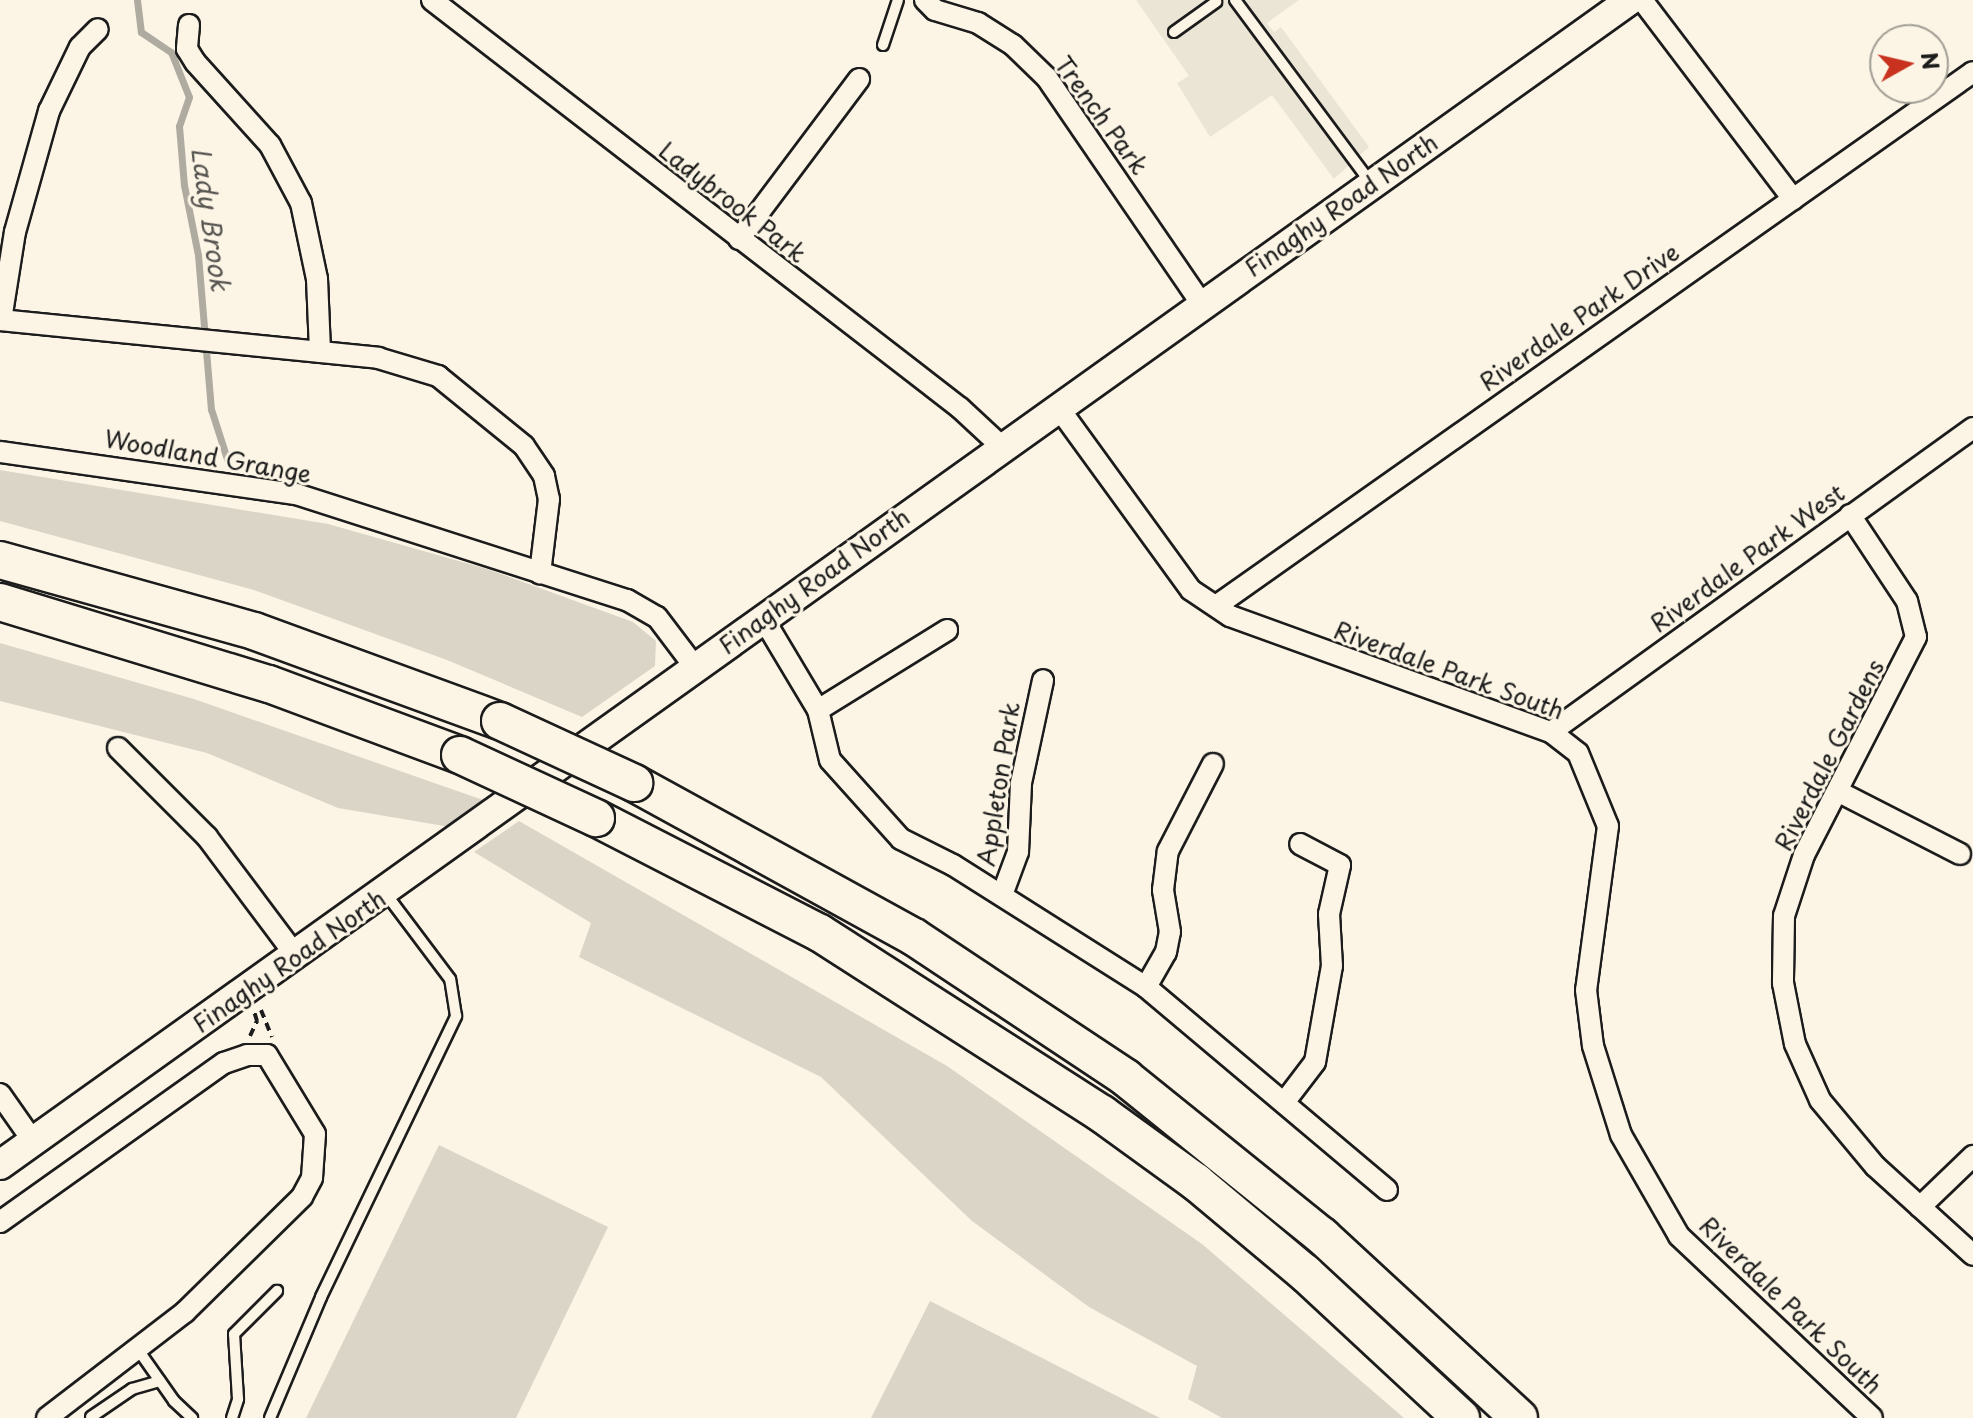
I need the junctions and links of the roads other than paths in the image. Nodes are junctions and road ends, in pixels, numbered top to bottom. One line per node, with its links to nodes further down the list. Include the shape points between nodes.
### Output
1 (432, 0): 16 (street, Ladybrook Park)
2 (898, 0): 11 (lane)
3 (925, 0): 17 (street, Trench Park, via 935,10 978,23 1013,45 1047,78)
4 (1235, 0): 14 (lane)
5 (1630, 0): 14 (street, Finaghy Road North)
6 (1642, 0): 15 (street)
7 (1218, 1): 10 (lane)
8 (189, 25): 19 (street, via 187,49 195,62 270,145 301,203 317,279)
9 (98, 29): 18 (street, via 80,47 49,111 15,232)
10 (1174, 32)
11 (883, 45)
12 (1973, 72): 15 (street, Riverdale Park Drive)
13 (859, 79): 16 (street)
14 (1371, 183): 17 (street, Finaghy Road North)
15 (1793, 199): 28 (street, Riverdale Park Drive)
16 (739, 239): 22 (street, Ladybrook Park, via 960,408)
17 (1201, 303): 20 (street, Finaghy Road North)
18 (0, 320): 19 (street)
19 (320, 352): 26 (street, via 378,358 438,376 524,446 544,476 549,499)
20 (1058, 407): 22 (street, Finaghy Road North); 28 (street, Riverdale Park South, via 1191,590)
21 (1973, 428): 24 (street, Riverdale Park West)
22 (1001, 446): 29 (street, Finaghy Road North)
23 (0, 452): 26 (street, Woodland Grange, via 296,494)
24 (1850, 515): 34 (street, Riverdale Park West); 37 (street, Riverdale Gardens, via 1907,601 1916,637)
25 (0, 560): 62 (highway, bridge, via 254,631 500,721 634,783 914,937 1126,1078 1322,1236)
26 (540, 573): 31 (street, Woodland Grange, via 627,600 657,617)
27 (0, 602): 61 (highway, bridge, via 269,684 460,755 820,933 1102,1114 1196,1182 1305,1273)
28 (1216, 606): 34 (street, Riverdale Park South, via 1303,645)
29 (763, 618): 31 (street, Finaghy Road North); 33 (street, Appleton Park)
30 (947, 630): 33 (street)
31 (694, 666): 40 (street, Finaghy Road North)
32 (1043, 680): 41 (street, Appleton Park, via 1021,783 1018,852)
33 (818, 710): 41 (street, Appleton Park, via 830,760 857,796 901,839)
34 (1551, 732): 63 (street, Riverdale Park South, via 1578,753 1608,826 1589,946 1587,1017 1605,1094 1626,1146 1679,1236)
35 (118, 748): 42 (street, via 207,837)
36 (1213, 764): 43 (street, via 1168,851 1163,890 1170,932 1166,952)
37 (1839, 792): 39 (street); 50 (street, Riverdale Gardens, via 1804,855 1784,916 1783,983 1789,1014 1795,1044 1820,1100 1875,1166)
38 (1300, 844): 45 (street, via 1340,865 1329,914 1332,966 1315,1062)
39 (1960, 854)
40 (386, 894): 42 (street, Finaghy Road North); 60 (lane, via 450,979 456,1016 321,1297)
41 (1002, 895): 43 (street, Appleton Park)
42 (296, 956): 46 (street, Finaghy Road North)
43 (1146, 987): 45 (street, Appleton Park)
44 (0, 1094): 46 (street)
45 (1286, 1100): 49 (street, Appleton Park)
46 (33, 1141): 48 (street, Finaghy Road North)
47 (1973, 1156): 50 (street)
48 (0, 1165)
49 (1387, 1190)
50 (1920, 1207): 52 (street, Riverdale Gardens)
51 (0, 1222): 54 (street, via 224,1063 257,1055 315,1134 312,1178 302,1197)
52 (1973, 1255)
53 (277, 1291): 59 (lane, via 234,1334 238,1399)
54 (139, 1351): 55 (lane); 57 (street)
55 (160, 1381): 56 (lane, via 132,1389); 58 (lane)
56 (91, 1417)
57 (47, 1418)
58 (192, 1418)
59 (232, 1418)
60 (270, 1418)
61 (1461, 1418)
62 (1519, 1418)
63 (1872, 1418)

